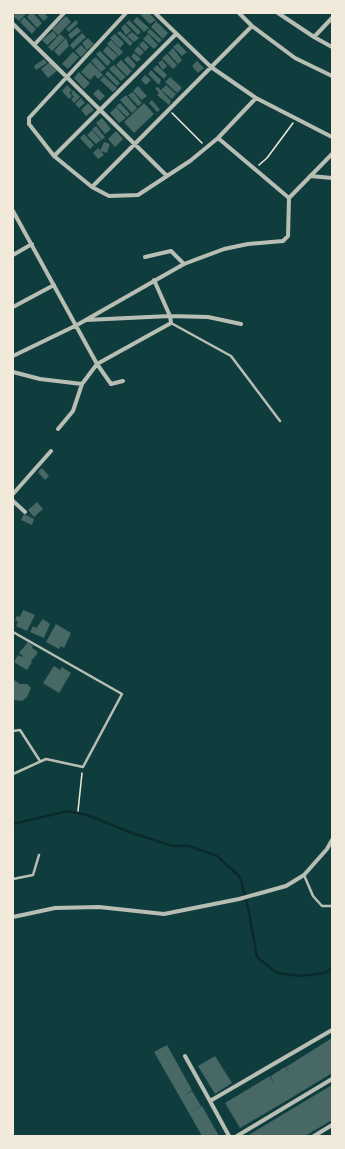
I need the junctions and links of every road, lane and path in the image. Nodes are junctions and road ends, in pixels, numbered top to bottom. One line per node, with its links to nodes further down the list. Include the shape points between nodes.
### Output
1 (64, 13): 11 (street)
2 (126, 13): 15 (street)
3 (155, 13): 9 (street)
4 (239, 13): 8 (street)
5 (278, 13): 10 (street)
6 (332, 18): 10 (street)
7 (13, 24): 11 (street)
8 (252, 26): 13 (street); 14 (street, via 294,58)
9 (176, 34): 13 (street); 17 (street)
10 (314, 37): 12 (street)
11 (34, 45): 15 (street)
12 (332, 46)
13 (210, 67): 16 (street); 18 (street)
14 (332, 76)
15 (66, 77): 17 (street); 25 (street, via 29,118 29,124)
16 (256, 98): 19 (street); 21 (street)
17 (98, 109): 22 (street); 25 (street)
18 (168, 109): 22 (street); 23 (path)
19 (295, 120): 20 (street); 26 (path, via 267,158)
20 (332, 137)
21 (218, 138): 23 (street); 26 (street)
22 (133, 144): 27 (street); 30 (street)
23 (207, 147): 27 (street)
24 (332, 154): 28 (street)
25 (54, 156): 30 (street)
26 (255, 168): 31 (street)
27 (167, 176): 30 (street, via 138,196 109,196)
28 (310, 176): 29 (street); 31 (street)
29 (332, 178)
30 (92, 187)
31 (289, 198): 36 (street, via 288,236 283,241 248,244)
32 (13, 211): 33 (street)
33 (32, 244): 34 (street); 38 (street)
34 (13, 255)
35 (145, 257): 36 (street, via 171,251)
36 (184, 264): 37 (street)
37 (154, 280): 40 (street); 41 (street)
38 (54, 285): 39 (street); 44 (street)
39 (13, 307)
40 (170, 316): 41 (street); 42 (street); 43 (street, via 208,317)
41 (85, 320): 44 (street)
42 (170, 323): 46 (street); 50 (lane, via 231,356)
43 (241, 324)
44 (77, 325): 45 (street); 46 (street)
45 (13, 356)
46 (97, 364): 48 (street, via 111,384); 49 (street)
47 (13, 372): 49 (street, via 40,379)
48 (123, 381)
49 (82, 384): 51 (street, via 73,411)
50 (280, 421)
51 (58, 429)
52 (51, 452): 53 (street)
53 (13, 494)
54 (13, 501): 55 (street)
55 (25, 512)
56 (13, 632): 59 (lane, via 122,694)
57 (13, 731): 58 (lane, via 20,730)
58 (40, 761): 59 (lane, via 46,759); 60 (lane)
59 (83, 767): 61 (path)
60 (13, 774)
61 (78, 811)
62 (332, 840): 64 (street)
63 (39, 855): 65 (lane, via 33,875)
64 (304, 875): 66 (lane, via 316,902 322,906); 67 (street, via 286,886 239,899 164,914 77,907 55,908)
65 (13, 879)
66 (332, 906)
67 (13, 917)
68 (332, 1030): 71 (street)
69 (185, 1056): 71 (street)
70 (332, 1079): 74 (street)
71 (210, 1100): 73 (street)
72 (332, 1125): 75 (street)
73 (229, 1136)
74 (237, 1136)
75 (314, 1136)

